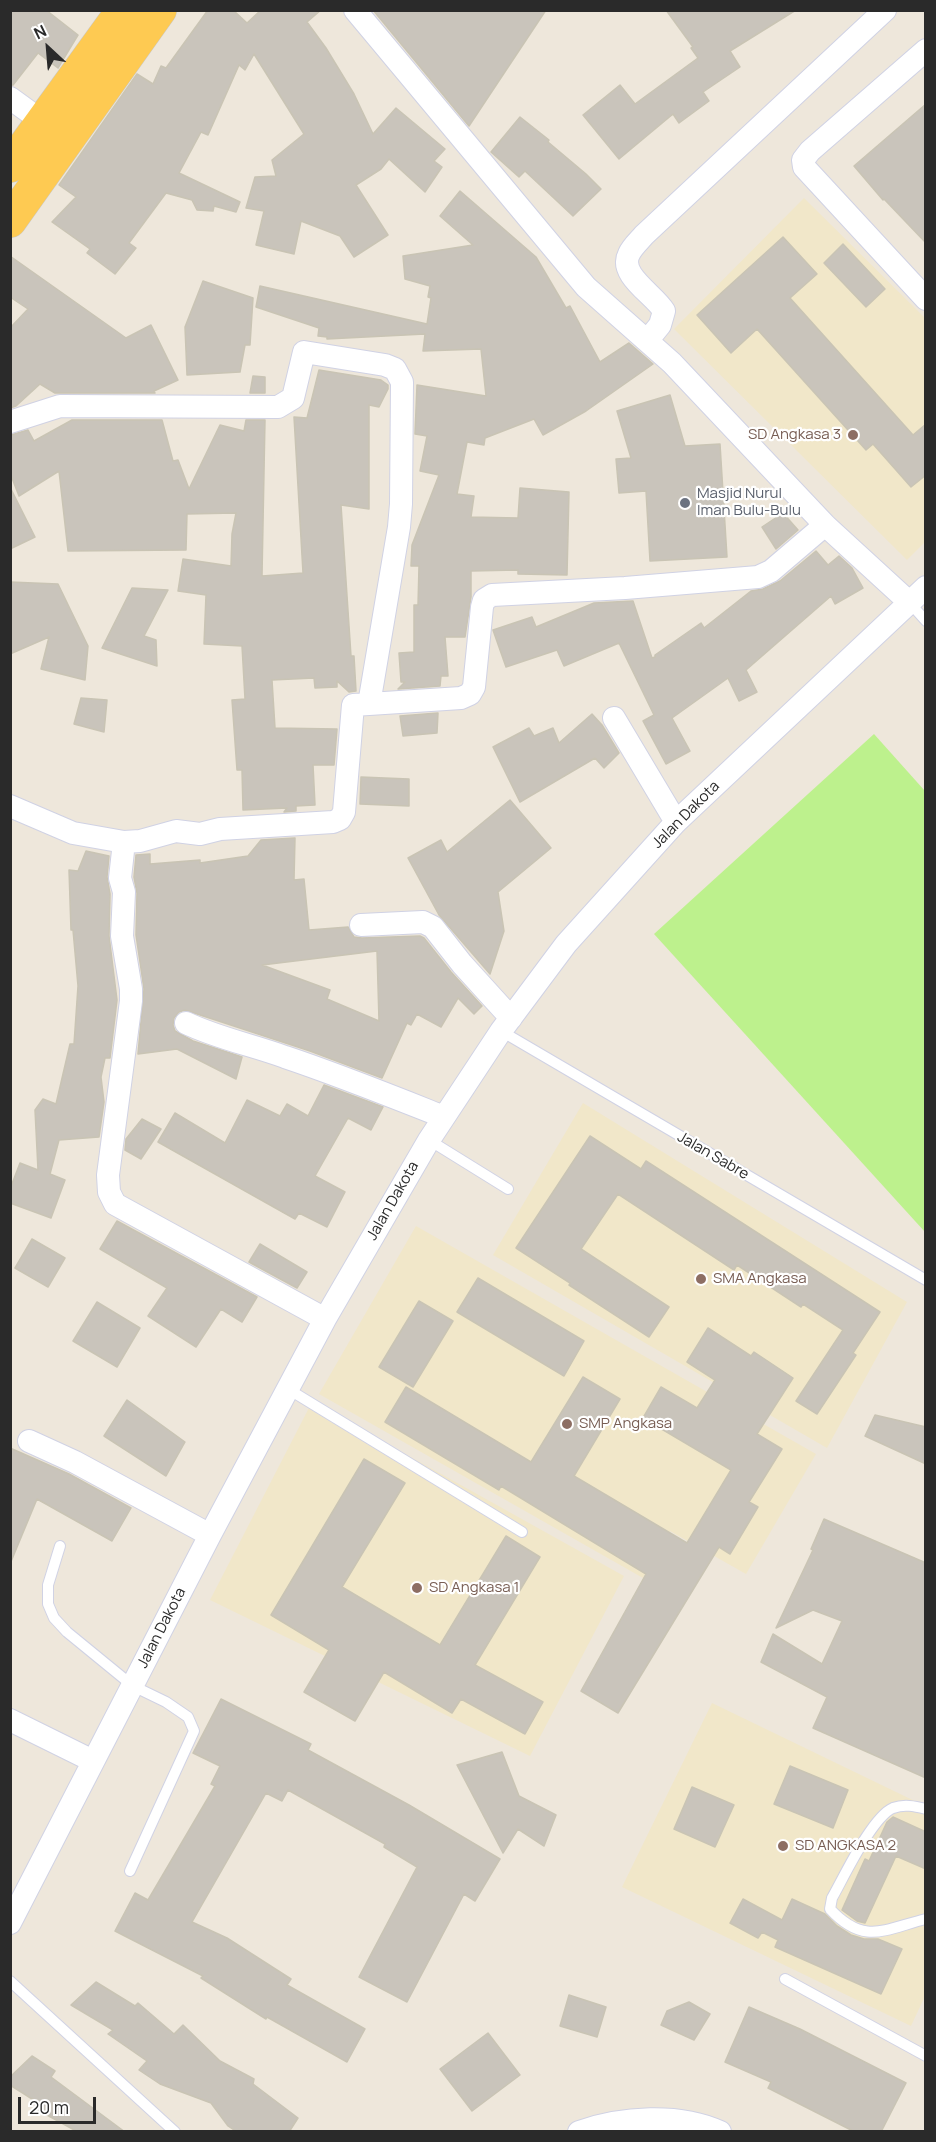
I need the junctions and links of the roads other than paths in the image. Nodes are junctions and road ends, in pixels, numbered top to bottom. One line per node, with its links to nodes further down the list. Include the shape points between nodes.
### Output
1 (123, 10): 7 (highway)
2 (160, 10): 9 (highway)
3 (355, 10): 11 (street, via 586,287)
4 (885, 10): 11 (street, via 628,254 626,265 632,276 664,311 660,325)
5 (926, 50): 10 (street, via 803,160 804,167)
6 (10, 98): 7 (street)
7 (42, 122): 8 (highway)
8 (10, 166)
9 (10, 221)
10 (926, 299)
11 (647, 341): 13 (street)
12 (10, 422): 17 (street, via 60,406 278,407 293,398 304,352 395,369 402,382 401,504)
13 (825, 525): 15 (street); 17 (street, via 771,571 758,577 492,595 482,607 474,687 470,694 461,698)
14 (926, 587): 15 (street, Jalan Dakota)
15 (909, 602): 16 (lane); 20 (street, Jalan Dakota)
16 (926, 621)
17 (369, 704): 21 (street, via 353,705 345,812 340,819 200,834 176,831)
18 (614, 718): 20 (street)
19 (10, 806): 21 (street, via 73,833)
20 (676, 822): 24 (street, Jalan Dakota, via 566,944)
21 (124, 843): 29 (street, via 120,878 124,892 122,936 131,1001 108,1175 111,1198 115,1204)
22 (361, 925): 24 (street, via 423,922 433,927)
23 (186, 1023): 25 (street)
24 (506, 1024): 25 (street, Jalan Dakota); 28 (lane, Jalan Sabre)
25 (444, 1117): 26 (street, Jalan Dakota)
26 (429, 1140): 27 (lane); 29 (street, Jalan Dakota)
27 (508, 1189)
28 (926, 1280)
29 (325, 1319): 30 (street, Jalan Dakota)
30 (288, 1389): 32 (lane); 33 (street, Jalan Dakota)
31 (29, 1441): 33 (street)
32 (522, 1532)
33 (210, 1535): 35 (street, Jalan Dakota)
34 (60, 1546): 35 (lane, via 48,1585 48,1604 54,1618)
35 (133, 1686): 37 (street, Jalan Dakota); 39 (lane, via 188,1717 194,1731)
36 (10, 1720): 37 (street)
37 (93, 1761): 41 (street, Jalan Dakota)
38 (926, 1809): 40 (lane, via 910,1805 892,1809 875,1822 832,1898 831,1909 841,1920 867,1933)
39 (130, 1871)
40 (926, 1919)
41 (10, 1923)
42 (785, 1979): 44 (lane)
43 (10, 1981): 45 (lane)
44 (926, 2056)
45 (175, 2132)
46 (579, 2132): 47 (street, via 600,2124 663,2118)
47 (720, 2132)

